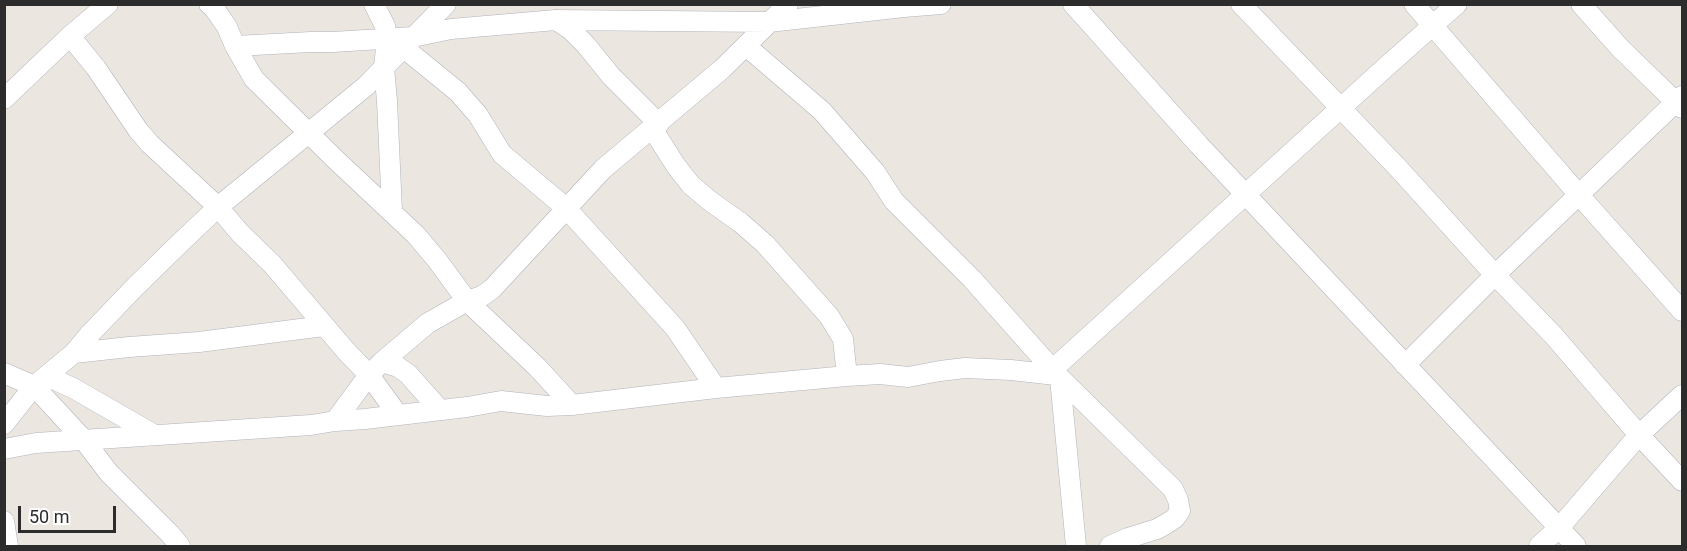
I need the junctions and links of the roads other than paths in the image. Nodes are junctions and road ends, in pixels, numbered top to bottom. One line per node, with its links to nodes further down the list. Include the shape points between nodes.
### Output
1 (108, 4): 16 (street)
2 (209, 4): 18 (street, via 227,27)
3 (374, 4): 17 (street, via 386,26)
4 (446, 4): 17 (street)
5 (788, 4): 14 (street)
6 (941, 4): 12 (street)
7 (1073, 4): 26 (street)
8 (1241, 4): 23 (street)
9 (1414, 4): 15 (street)
10 (1457, 4): 15 (street)
11 (1581, 4): 22 (street, via 1620,48)
12 (902, 6): 14 (street)
13 (556, 20): 14 (street); 17 (street, via 451,29); 24 (street, via 586,45)
14 (769, 22): 19 (street)
15 (1433, 26): 23 (street); 27 (street)
16 (70, 36): 21 (street); 28 (street, via 150,144)
17 (402, 41): 18 (street); 20 (street); 29 (street, via 459,92 502,154)
18 (235, 46): 25 (street, via 254,79)
19 (746, 46): 24 (street); 39 (street, via 822,111 875,172 894,201 972,279)
20 (384, 68): 25 (street); 30 (street)
21 (4, 99)
22 (1681, 102): 27 (street)
23 (1341, 108): 26 (street); 31 (street)
24 (656, 126): 29 (street, via 628,146); 40 (street, via 676,166 691,185 765,244 829,316 843,339)
25 (309, 135): 28 (street); 30 (street)
26 (1246, 195): 36 (street); 39 (street)
27 (1579, 195): 31 (street); 33 (street)
28 (218, 207): 34 (street); 35 (street)
29 (566, 208): 32 (street, via 492,289); 42 (street, via 675,328)
30 (392, 211): 32 (street, via 437,260)
31 (1495, 275): 36 (street); 50 (street)
32 (467, 301): 37 (street, via 428,322); 44 (street)
33 (1683, 311)
34 (324, 326): 35 (street); 37 (street)
35 (74, 352): 41 (street)
36 (1405, 365): 55 (street)
37 (375, 368): 45 (street, via 398,367); 46 (street); 47 (street)
38 (4, 373): 41 (street)
39 (1056, 374): 40 (street, via 975,368 908,377); 58 (street); 59 (street, via 1173,489 1178,500 1180,510 1167,524)
40 (847, 376): 42 (street)
41 (40, 381): 48 (street); 49 (street, via 73,388); 51 (street)
42 (716, 387): 44 (street)
43 (1683, 395): 50 (street)
44 (572, 405): 45 (street, via 501,401)
45 (440, 410): 46 (street)
46 (398, 415): 47 (street)
47 (334, 421): 49 (street)
48 (4, 424)
49 (153, 434): 51 (street)
50 (1640, 435): 53 (street); 55 (street)
51 (83, 440): 52 (street); 57 (street, via 109,473)
52 (4, 449)
53 (1683, 482)
54 (4, 521): 56 (street)
55 (1559, 528): 60 (street); 61 (street)
56 (8, 546)
57 (180, 546)
58 (1076, 546)
59 (1110, 546)
60 (1539, 546)
61 (1576, 546)

